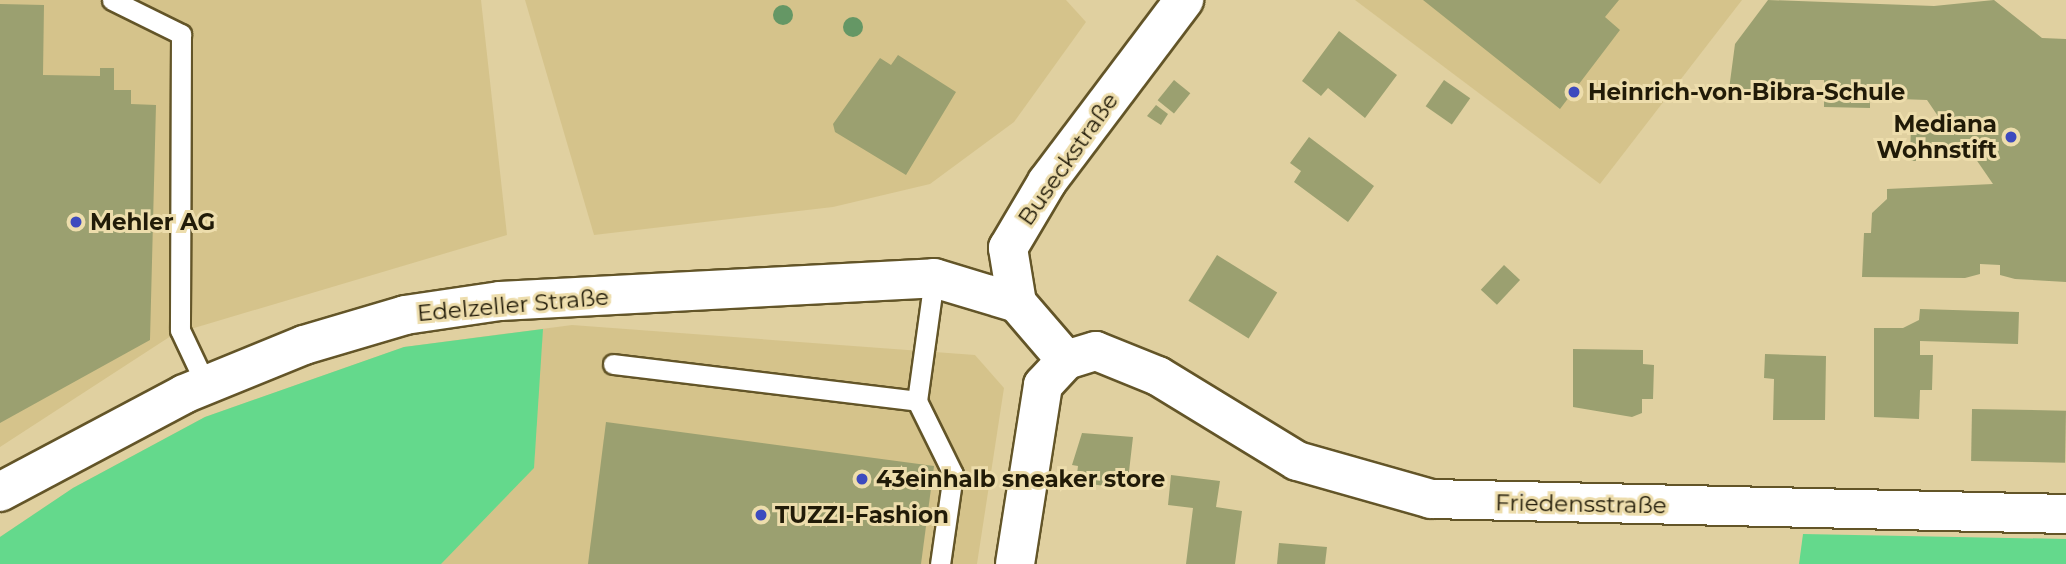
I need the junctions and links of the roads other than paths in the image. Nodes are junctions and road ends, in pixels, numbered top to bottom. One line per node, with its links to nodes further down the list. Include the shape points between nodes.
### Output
1 (111, 0): 7 (lane, via 181,34 180,330)
2 (1184, 0): 4 (street, Buseckstraße, via 1016,233 1008,248)
3 (934, 278): 4 (street, Edelzeller Straße); 7 (street, Edelzeller Straße, via 448,307 362,326); 8 (lane)
4 (1017, 303): 5 (street)
5 (1066, 360): 10 (street, Friedensstraße, via 1096,351 1130,362 1297,461 1431,499); 12 (street, via 1043,384 1035,413)
6 (613, 364): 8 (lane)
7 (206, 385): 9 (street, Edelzeller Straße)
8 (917, 401): 11 (lane, via 953,474)
9 (0, 492)
10 (2066, 514)
11 (940, 564)
12 (1015, 564)

